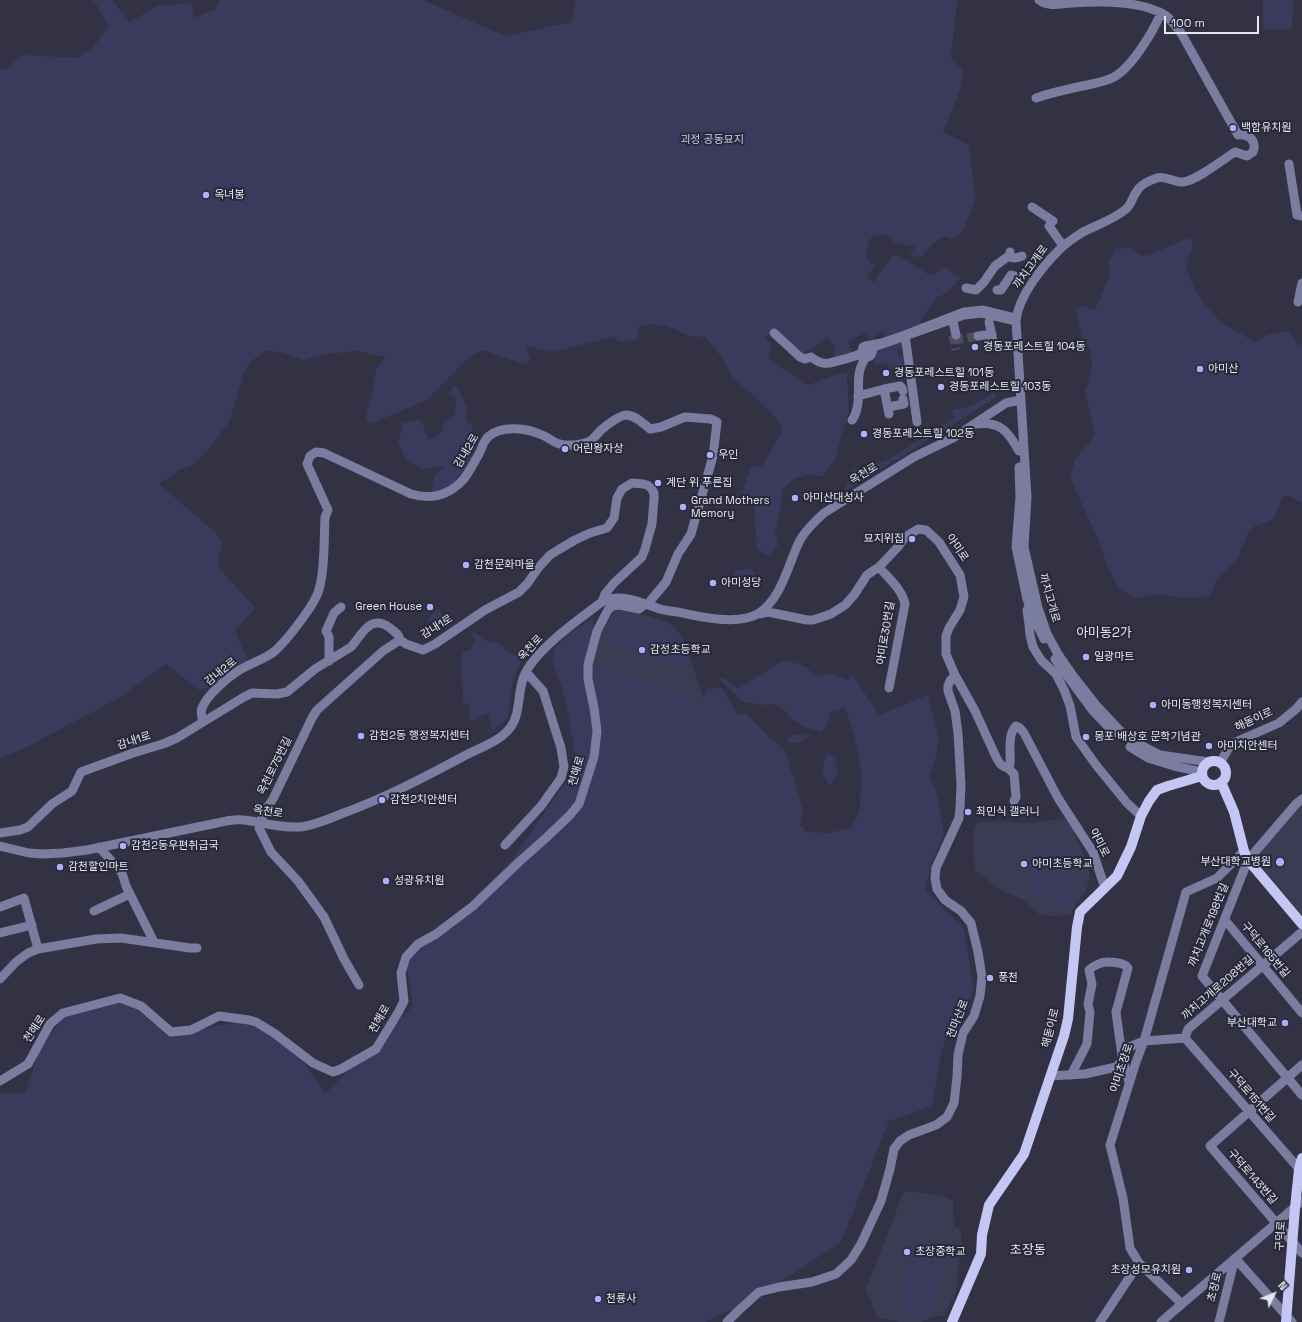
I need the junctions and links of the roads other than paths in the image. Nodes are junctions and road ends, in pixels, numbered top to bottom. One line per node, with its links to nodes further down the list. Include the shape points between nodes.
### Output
1 (1039, 0): 2 (street, via 1059,5 1129,2)
2 (1160, 12): 3 (street, via 1151,35 1114,77); 4 (street, via 1170,19 1181,33)
3 (1036, 96)
4 (1238, 136): 5 (street, via 1234,142); 5 (street, via 1250,136 1254,141 1254,148 1250,155 1246,156)
5 (1235, 152): 9 (street, 까치고개로, via 1191,180 1182,182 1158,177 1148,182 1137,191 1127,209)
6 (1289, 164): 8 (street, via 1297,215)
7 (1032, 207): 9 (street, via 1053,221 1049,226 1061,243)
8 (1302, 216)
9 (1065, 244): 17 (street, 까치고개로, via 1046,264 1025,293)
10 (1022, 256): 13 (street, via 1013,258 1010,253 995,266 976,290)
11 (1015, 276): 14 (street, via 1011,275)
12 (1302, 283): 15 (street)
13 (966, 288)
14 (1003, 291)
15 (1298, 302)
16 (951, 319): 17 (street, via 964,312 983,310); 21 (street); 22 (street)
17 (1014, 319): 29 (street, 까치고개로); 29 (street, via 1015,387 1010,400)
18 (989, 322): 20 (street)
19 (774, 333): 25 (street, via 800,357 811,357 824,364)
20 (992, 334): 23 (street); 24 (street)
21 (954, 335)
22 (904, 336): 25 (street, via 866,346 863,349); 26 (street)
23 (978, 336)
24 (994, 346)
25 (865, 355): 28 (street, via 860,369)
26 (908, 387): 27 (street); 27 (street, via 904,404 888,410); 31 (street)
27 (884, 389): 28 (street)
28 (858, 396): 30 (street)
29 (1014, 401): 32 (street, 옥천로); 33 (street); 49 (street, 까치고개로, via 1026,497 1024,547 1038,608 1058,654 1096,705 1127,738 1160,755)
30 (852, 420)
31 (916, 422)
32 (973, 425): 33 (street, via 985,423 999,426 1009,435); 35 (street, 옥천로, via 914,457 824,513 801,539)
33 (1019, 451): 36 (street, via 1020,497 1016,548)
34 (879, 567): 41 (street, 아미로, via 867,575 845,605 831,614 813,620); 45 (street, 아미로, via 905,537 918,530 926,530 939,542 960,575 963,588 964,597 960,610 946,636 946,654); 46 (street, 아미로30번길, via 900,591 905,604)
35 (774, 597): 40 (street, 옥천로); 41 (street, via 776,608)
36 (1027, 599): 51 (street, via 1053,657 1093,711 1124,743 1148,758); 58 (street, via 1033,647 1041,660 1056,674 1062,686 1070,706 1076,737 1122,798)
37 (602, 602): 38 (street, 옥천로, via 620,598); 42 (street, 감내1로, via 614,583 642,557 652,524 654,499 654,493 647,485 632,483 622,489 617,498 614,518 607,528 580,538 550,555 518,592 423,650); 44 (street, 옥천로, via 549,645 535,658)
38 (647, 604): 40 (street, 옥천로, via 707,618 736,619); 48 (street, 감내2로, via 666,582 678,554 692,534 713,456 717,422 711,419 685,417 650,429 634,417 622,415 588,442 562,445 536,432 508,428 490,435 485,440 464,479 448,493 428,497 411,494 324,453 316,452 310,456 308,464 328,510 325,517 322,571 317,595 293,631 276,650 238,671 206,701 201,716); 89 (street, 천해로, via 639,609 612,606 597,631 588,665 596,731 594,757 579,804 557,828 473,906 436,934 418,944 406,957 402,973 404,1001 376,1049 333,1072 313,1063 256,1022 219,1016 191,1030 171,1032 141,1006 120,998 63,1013 50,1024 28,1064)
39 (341, 607): 43 (street, via 334,613 326,630 329,637)
40 (758, 614): 41 (street, 아미로, via 768,612)
41 (783, 615)
42 (400, 640): 43 (street, 감내1로, via 386,625 374,624 362,632 351,647); 59 (street, 옥천로75번길, via 383,651 313,715 273,799 263,813)
43 (328, 661): 48 (street, 감내1로, via 287,692 252,693)
44 (526, 672): 59 (street, 옥천로, via 521,684 514,722 505,733 489,744 404,788 329,819 299,827); 61 (street, via 544,691 564,767 561,778 541,806)
45 (955, 675): 52 (street, 아미로, via 1000,765); 103 (street, 천마산로, via 950,681 948,692 955,712 958,733 960,808 959,818 936,868 935,878 937,888 945,900 961,911 971,923 982,977 974,1016 963,1034 958,1055 954,1103 946,1117 936,1125 909,1135 894,1149 881,1200 851,1260 836,1274 812,1282 759,1292)
46 (889, 688)
47 (1302, 702): 50 (street, 해돋이로, via 1279,723 1231,744)
48 (203, 722): 60 (street, 감내1로, via 163,744 81,772 72,791 52,804 28,827)
49 (1209, 762): 50 (main road); 53 (main road, via 1204,766)
50 (1220, 763): 55 (main road, via 1226,772)
51 (1182, 767): 53 (street); 54 (street, via 1189,773)
52 (1008, 768): 57 (street, 아미로, via 1014,774); 65 (street, 아미로, via 1011,732 1016,726 1024,733 1058,798 1091,848)
53 (1202, 774): 54 (main road, 해돋이로); 55 (main road, via 1210,785)
54 (1188, 780): 58 (main road, 해돋이로, via 1157,790)
55 (1221, 782): 64 (main road, via 1234,812)
56 (1302, 799): 64 (street)
57 (1014, 801)
58 (1141, 816): 65 (main road, 해돋이로, via 1131,847 1117,876)
59 (261, 824): 63 (street, 옥천로, via 238,820); 79 (street, via 259,828 271,852 298,881 324,917)
60 (0, 833)
61 (505, 845)
62 (0, 846): 63 (street, 옥천로, via 42,854)
63 (99, 847): 66 (street, via 122,873)
64 (1246, 856): 69 (street, 까치고개로198번길); 71 (main road); 83 (street, 아미초장로, via 1217,878 1186,892)
65 (1105, 888): 87 (main road, 해돋이로, via 1080,912 1068,1019)
66 (130, 894): 68 (street); 74 (street)
67 (0, 906): 70 (street, via 24,898)
68 (94, 911)
69 (1224, 920): 77 (street, 구덕로165번길); 80 (street, 까치고개로198번길, via 1202,976)
70 (32, 924): 73 (street); 76 (street)
71 (1302, 924)
72 (1302, 932): 77 (street, 까치고개로208번길)
73 (0, 933)
74 (154, 942): 75 (street); 76 (street, via 120,938 102,939)
75 (197, 948)
76 (38, 949): 78 (street, via 16,962)
77 (1263, 966): 80 (street, 까치고개로208번길); 81 (street, 구덕로165번길)
78 (0, 979)
79 (360, 985)
80 (1222, 1000): 82 (street, 까치고개로208번길, via 1188,1030); 88 (street)
81 (1302, 1013)
82 (1185, 1038): 83 (street, 까치고개로208번길); 92 (street, 구덕로151번길)
83 (1144, 1041): 84 (street, via 1129,1048); 90 (street, 아미초장로)
84 (1123, 1058): 86 (street, via 1116,1067); 86 (street, via 1116,1012 1128,968 1125,964 1105,962 1088,970 1092,984 1088,1004 1090,1012 1087,1044); 90 (street)
85 (1302, 1065): 88 (street)
86 (1071, 1075): 87 (street)
87 (1050, 1076): 104 (main road, 해돋이로, via 1024,1154 989,1205 982,1235 981,1254)
88 (1287, 1078): 91 (street); 92 (street)
89 (0, 1081)
90 (1129, 1084): 100 (street, 아미초장로, via 1110,1144 1123,1198 1130,1248)
91 (1302, 1095)
92 (1249, 1112): 94 (street, 구덕로151번길); 96 (street, 구덕로143번길, via 1210,1146)
93 (1302, 1158): 94 (main road, 구덕로)
94 (1301, 1171): 95 (main road, 구덕로)
95 (1298, 1204): 96 (street); 97 (main road, 구덕로)
96 (1276, 1223): 97 (street, 구덕로143번길); 99 (street)
97 (1293, 1242): 98 (street, 구덕로143번길); 102 (main road, 구덕로)
98 (1302, 1253)
99 (1235, 1258): 101 (street); 102 (street, 구덕로); 107 (street, 초장로)
100 (1138, 1263): 101 (street, 아미초장로); 105 (street)
101 (1182, 1304): 106 (street)
102 (1288, 1320)
103 (727, 1322)
104 (952, 1322)
105 (1100, 1322)
106 (1161, 1322)
107 (1219, 1322)

